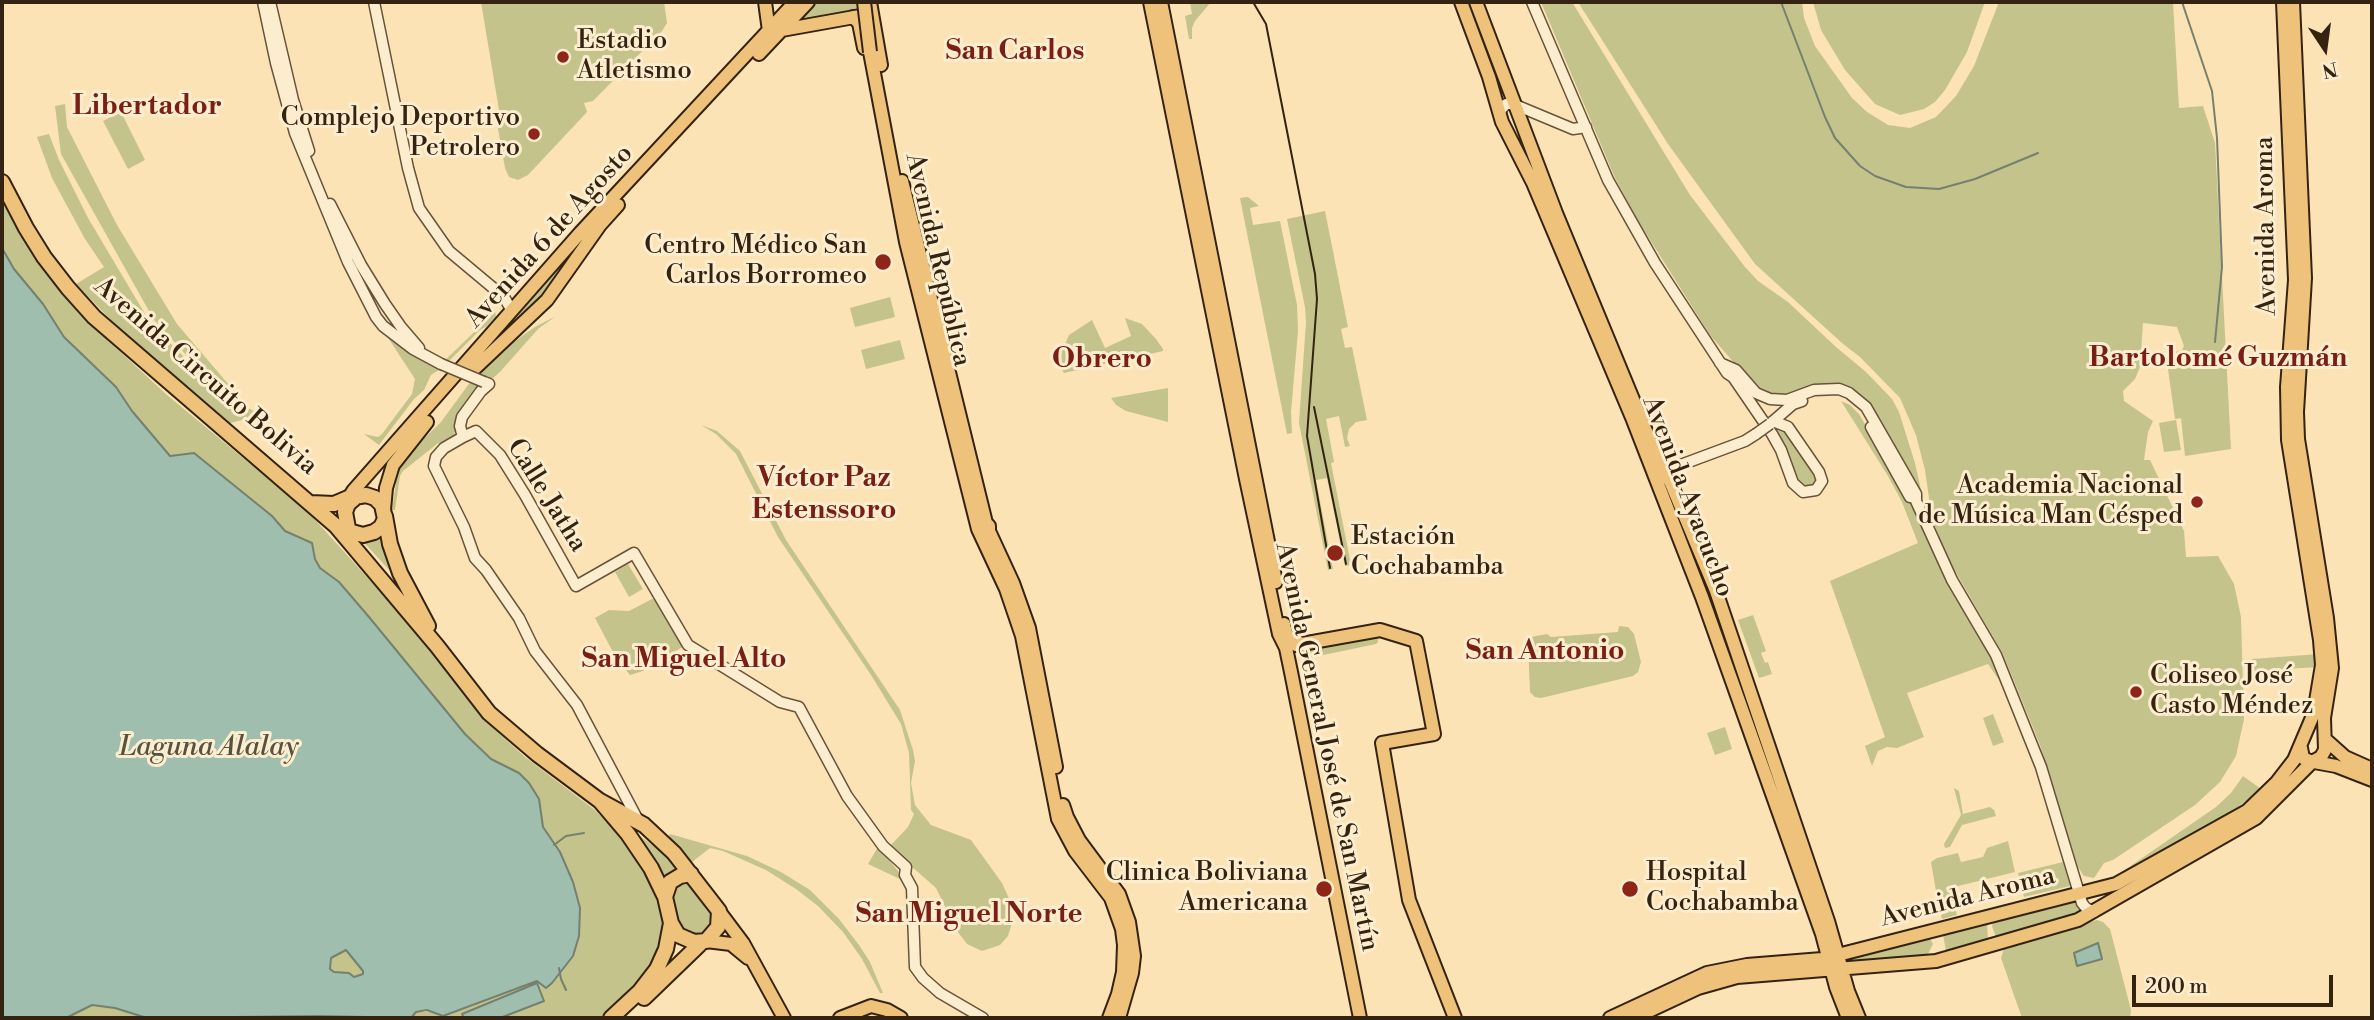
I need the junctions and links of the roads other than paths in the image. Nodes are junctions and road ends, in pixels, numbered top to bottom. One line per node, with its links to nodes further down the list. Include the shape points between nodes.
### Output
1 (263, 2): 23 (street, via 295,133 348,262 383,326)
2 (270, 2): 23 (street, via 299,123 331,206 385,304)
3 (374, 2): 22 (street, via 419,208 449,251 504,297)
4 (765, 2): 16 (main road)
5 (795, 2): 16 (main road, Avenida 6 de Agosto)
6 (808, 2): 16 (main road, Avenida 6 de Agosto)
7 (1150, 2): 28 (main road)
8 (1161, 2): 28 (main road)
9 (1461, 2): 18 (main road, Avenida Ayacucho)
10 (1476, 2): 17 (main road, Avenida Ayacucho)
11 (1532, 2): 19 (street)
12 (2283, 2): 38 (main road, Avenida Aroma, via 2295,280 2288,440 2322,656 2314,713)
13 (2293, 2): 37 (main road, Avenida Aroma, via 2305,278 2297,412 2332,649)
14 (868, 4): 15 (main road); 20 (main road); 20 (main road, Avenida República, bridge, via 872,52)
15 (853, 17): 16 (main road); 20 (main road, via 859,23)
16 (775, 31): 22 (main road, Avenida 6 de Agosto, via 580,233); 31 (main road, Avenida 6 de Agosto, via 600,225 547,300 481,361 399,456 386,488)
17 (1516, 105): 18 (street, via 1506,104); 19 (street, via 1573,129); 27 (main road, Avenida Ayacucho)
18 (1500, 111): 27 (main road, Avenida Ayacucho)
19 (1586, 127): 24 (street, via 1634,227)
20 (892, 155): 33 (main road, Avenida República)
21 (2, 182): 30 (highway, Avenida Circuito Bolivia, via 44,257 94,317)
22 (512, 311): 32 (main road, Avenida 6 de Agosto)
23 (427, 355): 26 (street, Calle Jatha, bridge, via 486,383 462,417)
24 (1720, 363): 25 (street, via 1772,434 1793,483 1803,492 1816,489 1822,475 1788,427); 29 (street, via 1736,370 1756,393 1770,399 1839,389 1860,400)
25 (1771, 423): 27 (street, bridge, via 1745,441); 29 (street, via 1793,404 1815,396 1839,395 1865,417)
26 (463, 437): 43 (street, via 444,448 434,466 475,558 513,610 535,651 577,705); 58 (street, Calle Jatha, via 477,431 500,455 576,586 634,553 688,645 780,702 799,707 848,796 889,853 906,867 912,888 915,967 940,993)
27 (1659, 473): 52 (main road, Avenida Ayacucho)
28 (1252, 484): 34 (main road, Avenida General José de San Martín, via 1286,633); 36 (main road, Avenida General José de San Martín, via 1279,634)
29 (1916, 501): 45 (street, via 1952,580 1996,654 2042,767 2073,876)
30 (310, 503): 32 (highway, Avenida Circuito Bolivia); 32 (highway, Avenida Circuito Bolivia, via 334,504)
31 (385, 513): 32 (highway, via 383,524 369,534); 32 (highway, via 372,496); 35 (highway, Avenida Circuito Bolivia, via 400,573)
32 (349, 520): 35 (highway, Avenida Circuito Bolivia)
33 (984, 528): 59 (main road, Avenida República, via 1022,636 1058,819 1111,898 1119,921 1123,972); 60 (main road, Avenida República, via 1009,574 1029,628 1067,817 1119,894 1129,922 1134,956)
34 (1302, 644): 36 (main road); 62 (main road, via 1380,630 1416,641 1434,734 1382,743 1409,900)
35 (437, 646): 42 (highway, Avenida Circuito Bolivia, via 505,729)
36 (1286, 648): 61 (main road, Avenida General José de San Martín)
37 (2326, 739): 38 (main road, via 2316,733); 39 (main road, via 2323,754); 40 (main road, via 2345,757)
38 (2303, 743): 39 (main road, via 2303,758); 45 (main road, Avenida Aroma, via 2277,782 2247,811 2124,880)
39 (2314, 762): 41 (main road); 48 (main road, Avenida Aroma, via 2256,818)
40 (2372, 769)
41 (2372, 780)
42 (600, 801): 43 (highway, Avenida Circuito Bolivia); 46 (highway, Avenida Circuito Bolivia, via 638,848)
43 (639, 822): 44 (highway, Avenida Circuito Bolivia)
44 (691, 874): 46 (highway, via 670,882); 47 (highway)
45 (2085, 892): 48 (street, via 2083,906); 52 (main road, Avenida Aroma)
46 (665, 897): 49 (highway)
47 (719, 911): 50 (highway, via 718,927); 51 (main road)
48 (2094, 912): 52 (main road, Avenida Aroma, via 1936,961)
49 (671, 923): 50 (highway, via 682,937); 53 (highway, via 657,969)
50 (704, 942): 51 (main road, via 731,944); 54 (highway)
51 (754, 963): 55 (main road)
52 (1835, 963): 63 (main road, Avenida Aroma, via 1747,965 1707,974); 64 (main road, Avenida Aroma, via 1710,983); 65 (main road, Avenida Ayacucho); 66 (main road, Avenida Ayacucho)
53 (611, 1018)
54 (622, 1018)
55 (784, 1018)
56 (840, 1018): 57 (main road, via 871,1006)
57 (901, 1018)
58 (983, 1018)
59 (1109, 1018)
60 (1119, 1018)
61 (1360, 1018)
62 (1455, 1018)
63 (1611, 1018)
64 (1634, 1018)
65 (1848, 1018)
66 (1859, 1018)

